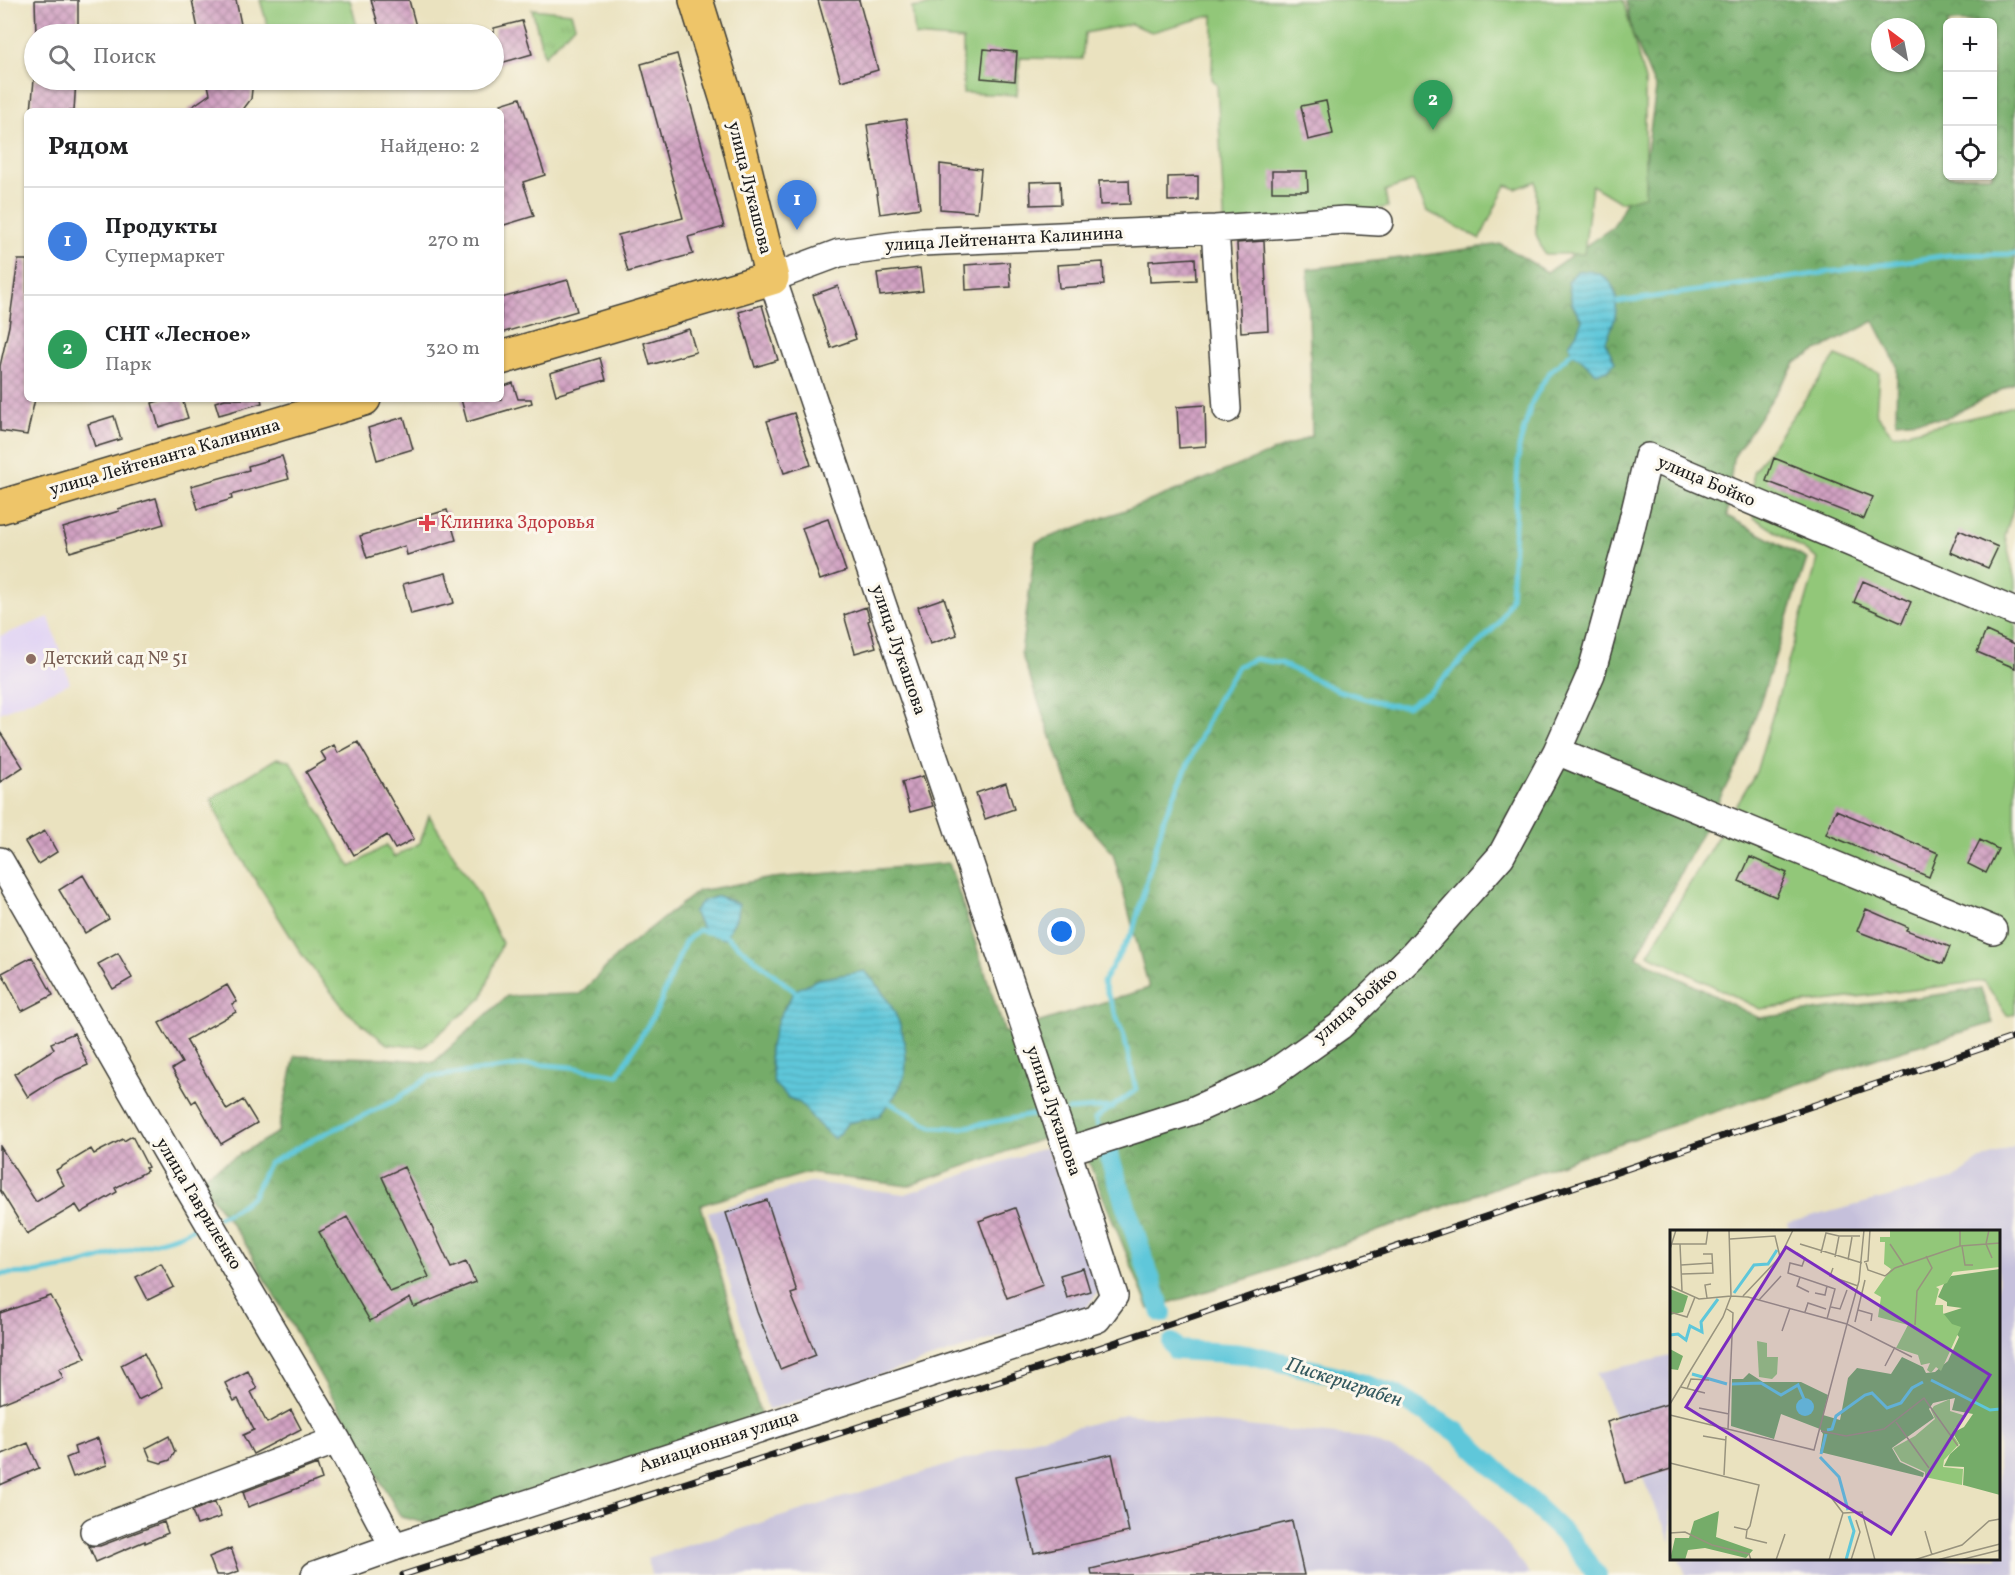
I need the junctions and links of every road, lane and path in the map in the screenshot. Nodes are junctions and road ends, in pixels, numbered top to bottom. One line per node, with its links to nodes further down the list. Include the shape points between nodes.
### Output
1 (696, 0): 4 (main road, улица Лукашова, via 733,120)
2 (1379, 222): 3 (street, улица Лейтенанта Калинина, via 1345,220)
3 (1215, 229): 4 (street, улица Лейтенанта Калинина, via 922,242 838,253); 7 (street)
4 (772, 278): 5 (main road, улица Лейтенанта Калинина); 13 (street, улица Лукашова)
5 (504, 357)
6 (354, 402): 8 (main road, улица Лейтенанта Калинина)
7 (1227, 409)
8 (0, 507)
9 (2015, 612): 10 (street, улица Бойко, via 1648,457 1591,674)
10 (1557, 751): 12 (street); 13 (street, улица Бойко, via 1501,856 1414,954 1340,1026 1268,1077 1192,1111)
11 (0, 861): 15 (street, улица Гавриленко)
12 (1993, 930)
13 (1067, 1151): 14 (street, улица Лукашова)
14 (1114, 1296): 17 (street, Авиационная улица, via 1097,1319)
15 (338, 1440): 16 (street); 17 (street, улица Гавриленко)
16 (94, 1531)
17 (394, 1547): 18 (street, Авиационная улица)
18 (315, 1575)

